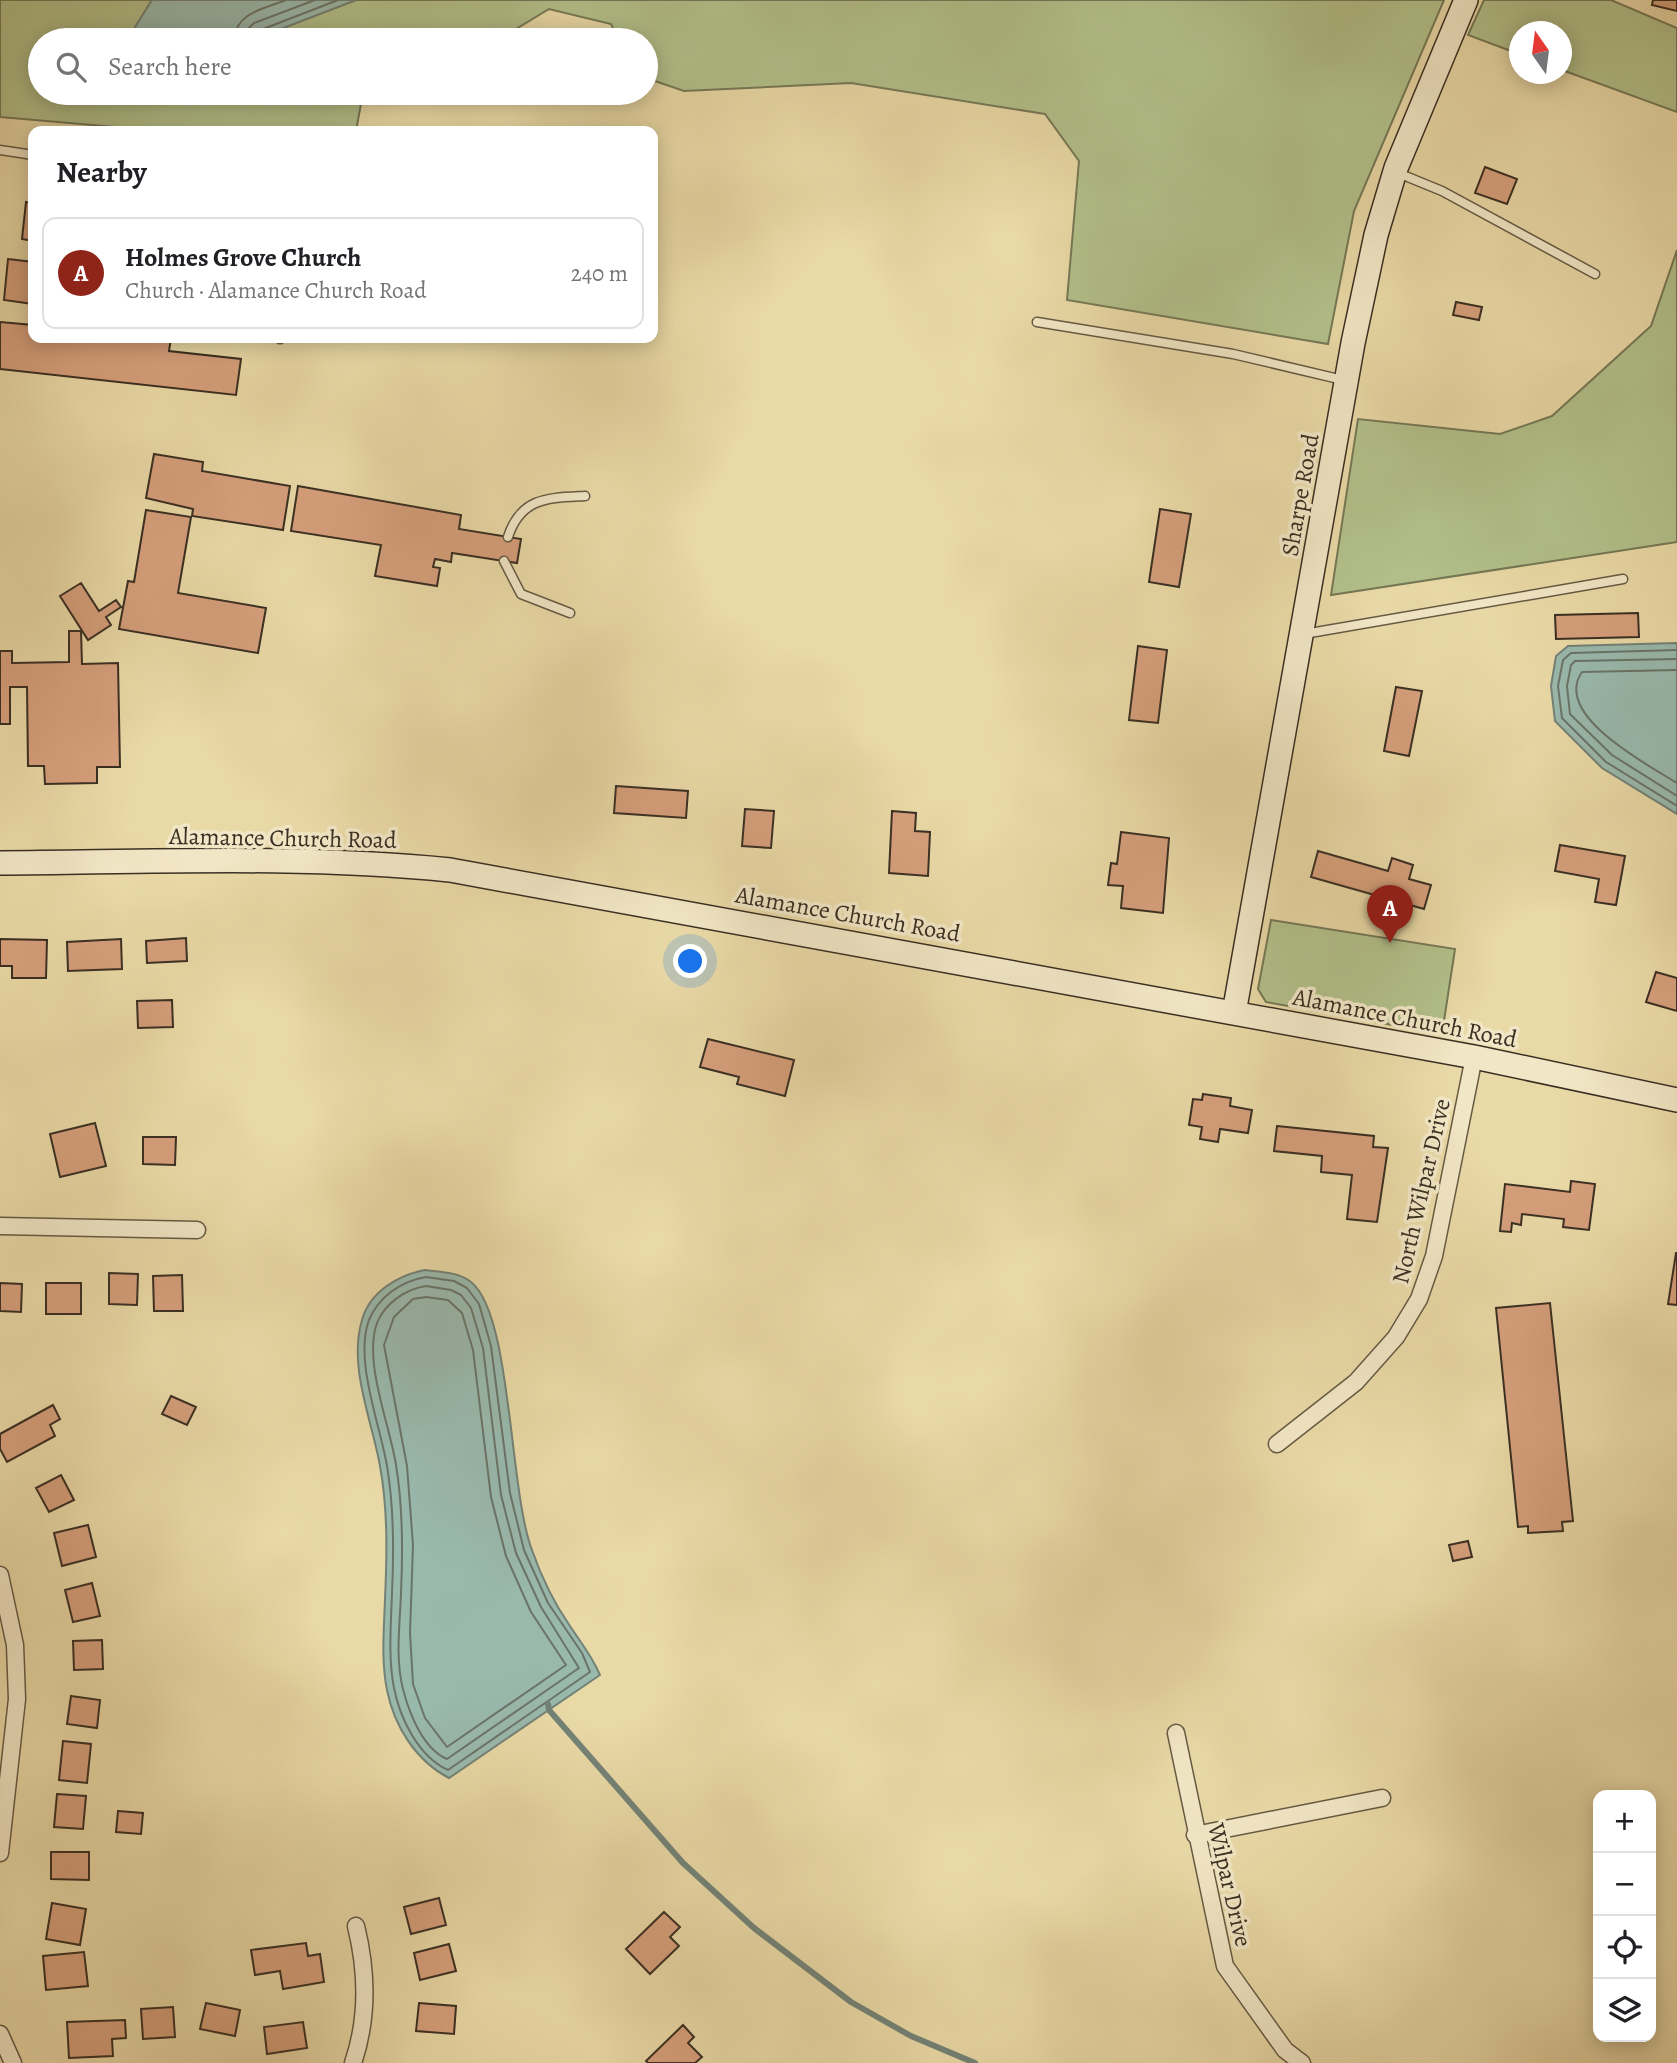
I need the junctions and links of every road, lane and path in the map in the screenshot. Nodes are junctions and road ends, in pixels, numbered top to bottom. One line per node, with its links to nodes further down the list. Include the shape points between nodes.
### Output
1 (1466, 0): 4 (main road, Sharpe Road)
2 (0, 150): 3 (lane)
3 (28, 154)
4 (1395, 172): 5 (lane, via 1442,191); 7 (main road, Sharpe Road, via 1376,235)
5 (1595, 274)
6 (1037, 323): 7 (lane, via 1233,354)
7 (1346, 381): 13 (main road, Sharpe Road)
8 (585, 496): 9 (lane, via 544,498 515,516)
9 (508, 537)
10 (504, 561): 12 (lane, via 521,594)
11 (1623, 579): 13 (lane)
12 (570, 613)
13 (1301, 634): 15 (main road, Sharpe Road)
14 (0, 863): 15 (main road, Alamance Church Road, via 310,861 450,870)
15 (1234, 1013): 16 (main road, Alamance Church Road)
16 (1474, 1057): 17 (main road, Alamance Church Road); 20 (street, North Wilpar Drive, via 1434,1256 1419,1299 1396,1337 1356,1382)
17 (1677, 1100)
18 (0, 1226): 19 (street)
19 (197, 1230)
20 (1277, 1444)
21 (0, 1575): 22 (street)
22 (3, 1603): 26 (street, via 15,1646 17,1699)
23 (1176, 1733): 25 (street, Wilpar Drive)
24 (1382, 1798): 25 (street)
25 (1195, 1835): 31 (street, Wilpar Drive, via 1225,1966 1285,2050)
26 (0, 1853)
27 (356, 1926): 30 (street, via 364,2007)
28 (0, 2034): 29 (street)
29 (13, 2063)
30 (353, 2063)
31 (1302, 2063)

